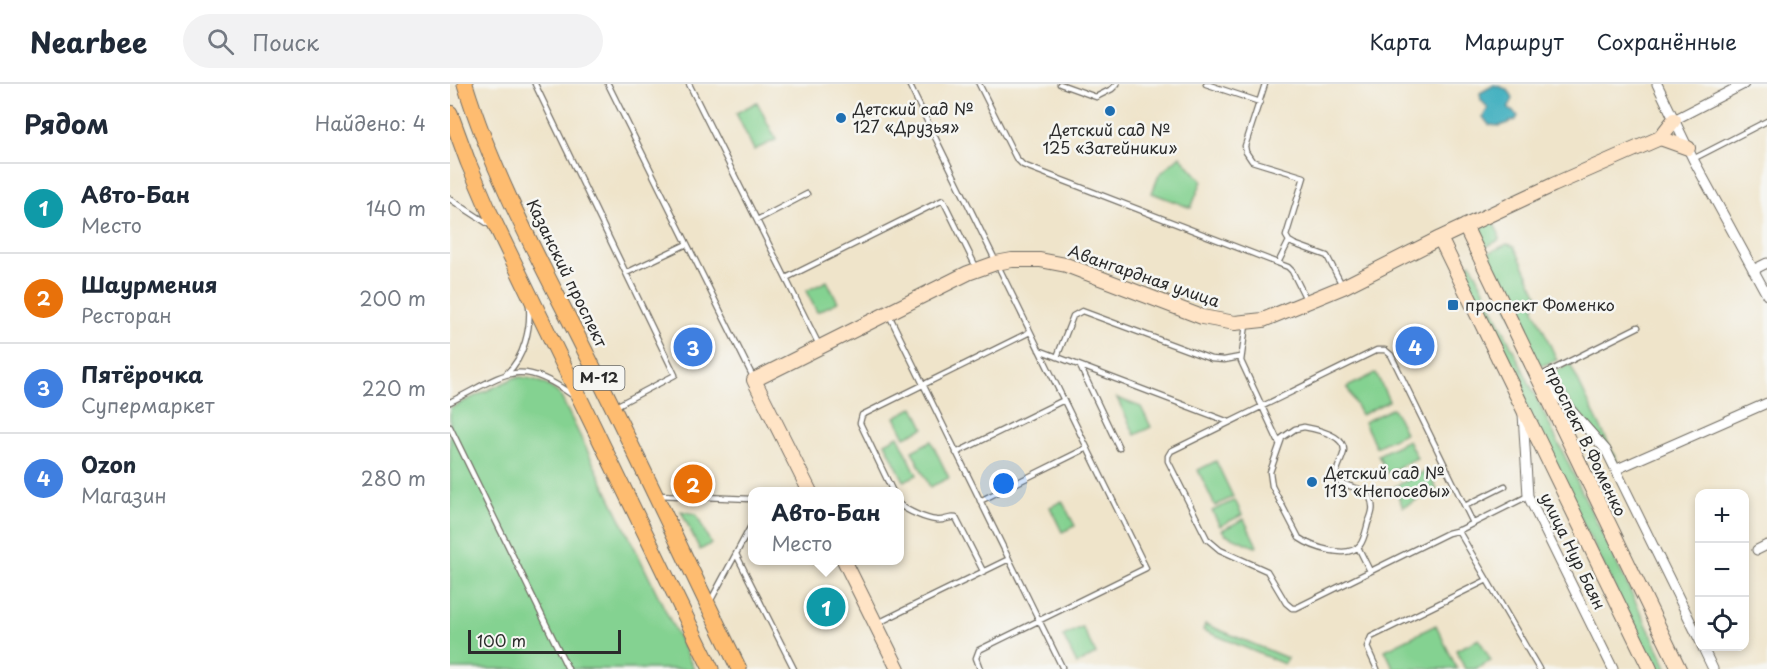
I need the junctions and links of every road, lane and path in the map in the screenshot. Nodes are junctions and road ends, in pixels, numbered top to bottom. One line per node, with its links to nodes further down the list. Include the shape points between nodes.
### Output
1 (465, 84): 57 (main road, Казанский проспект / М-12, via 519,219)
2 (535, 84): 32 (lane)
3 (608, 84): 26 (lane)
4 (689, 84): 21 (lane)
5 (909, 84): 27 (lane)
6 (979, 84): 28 (lane, via 1023,165)
7 (1060, 84): 8 (lane, via 1096,97)
8 (1117, 84)
9 (1206, 84): 13 (lane)
10 (1265, 84): 13 (lane)
11 (1657, 84): 15 (street)
12 (1744, 84): 15 (street)
13 (1260, 102): 25 (lane, via 1245,146 1248,157 1304,177 1286,231)
14 (450, 113): 23 (main road, М-12)
15 (1674, 120): 17 (street); 18 (street)
16 (1767, 121): 18 (lane)
17 (1660, 138): 18 (street); 22 (street, Авангардная улица)
18 (1690, 153): 31 (street)
19 (807, 194): 21 (lane)
20 (450, 199): 23 (lane)
21 (757, 220): 33 (lane)
22 (1465, 226): 24 (street, Авангардная улица); 47 (street, проспект В.Фоменко)
23 (499, 231): 34 (main road, М-12)
24 (1440, 238): 35 (street, Авангардная улица); 56 (street)
25 (1289, 241): 28 (lane); 35 (lane, via 1327,256)
26 (687, 244): 32 (lane); 49 (lane)
27 (996, 263): 30 (street, Авангардная улица); 39 (street, Авангардная улица, via 1040,260 1066,266 1202,316); 41 (lane)
28 (1278, 263): 37 (lane, via 1292,271)
29 (1767, 263): 31 (street)
30 (977, 269): 33 (lane, via 943,200); 38 (street, Авангардная улица)
31 (1753, 270): 36 (street)
32 (626, 273): 57 (lane, via 675,375)
33 (786, 278): 42 (lane)
34 (525, 287): 48 (lane, via 530,317 526,336 515,365); 51 (main road, М-12)
35 (1343, 287): 37 (street, Авангардная улица)
36 (1767, 295)
37 (1307, 303): 39 (street, Авангардная улица)
38 (888, 313): 42 (street, Авангардная улица); 50 (lane)
39 (1247, 322): 45 (lane)
40 (1638, 327): 47 (lane)
41 (1030, 332): 43 (lane); 50 (lane)
42 (820, 348): 49 (street, Авангардная улица)
43 (1039, 350): 44 (lane); 52 (lane)
44 (1057, 357): 45 (lane, via 1073,316 1082,311 1211,359); 46 (lane)
45 (1240, 357): 55 (lane)
46 (1080, 366): 58 (lane); 62 (lane)
47 (1536, 373): 64 (street, via 1606,450); 102 (street, проспект В.Фоменко)
48 (505, 375): 51 (lane, via 522,371 546,378); 53 (lane)
49 (754, 380): 66 (street)
50 (923, 385): 63 (lane); 67 (lane, via 860,418)
51 (580, 400): 93 (main road, М-12)
52 (1064, 400): 61 (lane); 63 (lane)
53 (450, 402)
54 (1767, 403): 64 (street)
55 (1262, 406): 58 (lane); 60 (lane); 72 (lane, via 1377,350 1385,350 1391,355)
56 (1522, 406): 69 (street, улица Нур Баян); 101 (street)
57 (613, 407): 68 (main road, Казанский проспект / М-12)
58 (1229, 422): 84 (lane, via 1168,456 1210,543 1267,571 1292,608)
59 (450, 427): 92 (lane)
60 (1280, 443): 78 (lane, via 1270,480 1296,535 1335,552); 78 (lane, via 1285,434 1302,427 1341,442 1344,451 1336,479 1363,491 1370,498 1373,511)
61 (1088, 448): 71 (lane); 87 (lane, via 1146,568)
62 (1119, 448)
63 (956, 453): 71 (lane)
64 (1617, 469): 89 (street)
65 (1505, 486): 72 (lane)
66 (808, 487)
67 (891, 487)
68 (654, 495): 70 (lane); 86 (main road, Казанский проспект / М-12)
69 (1528, 496): 74 (lane); 100 (street, улица Нур Баян)
70 (748, 499)
71 (980, 501): 81 (lane)
72 (1465, 506): 74 (lane)
73 (904, 507): 83 (lane, via 936,520 956,518)
74 (1473, 523): 75 (lane)
75 (1458, 530): 84 (lane); 85 (lane)
76 (748, 533): 80 (lane)
77 (1767, 544): 79 (street)
78 (1358, 547): 84 (lane)
79 (1757, 549)
80 (736, 554): 86 (lane); 95 (lane)
81 (1008, 559): 83 (lane); 87 (lane)
82 (846, 565): 88 (street)
83 (983, 571): 88 (lane)
84 (1370, 571)
85 (1487, 580): 98 (lane, via 1371,637 1367,647); 99 (lane)
86 (708, 605): 94 (main road, Казанский проспект / М-12)
87 (1039, 621): 91 (lane); 97 (lane, via 979,651 976,658)
88 (876, 624): 96 (street)
89 (1695, 630)
90 (1704, 651): 103 (street)
91 (1062, 667)
92 (568, 669)
93 (711, 669)
94 (739, 669)
95 (794, 669)
96 (898, 669)
97 (981, 669)
98 (1377, 669)
99 (1539, 669)
100 (1613, 669)
101 (1650, 669)
102 (1679, 669)
103 (1713, 669)

